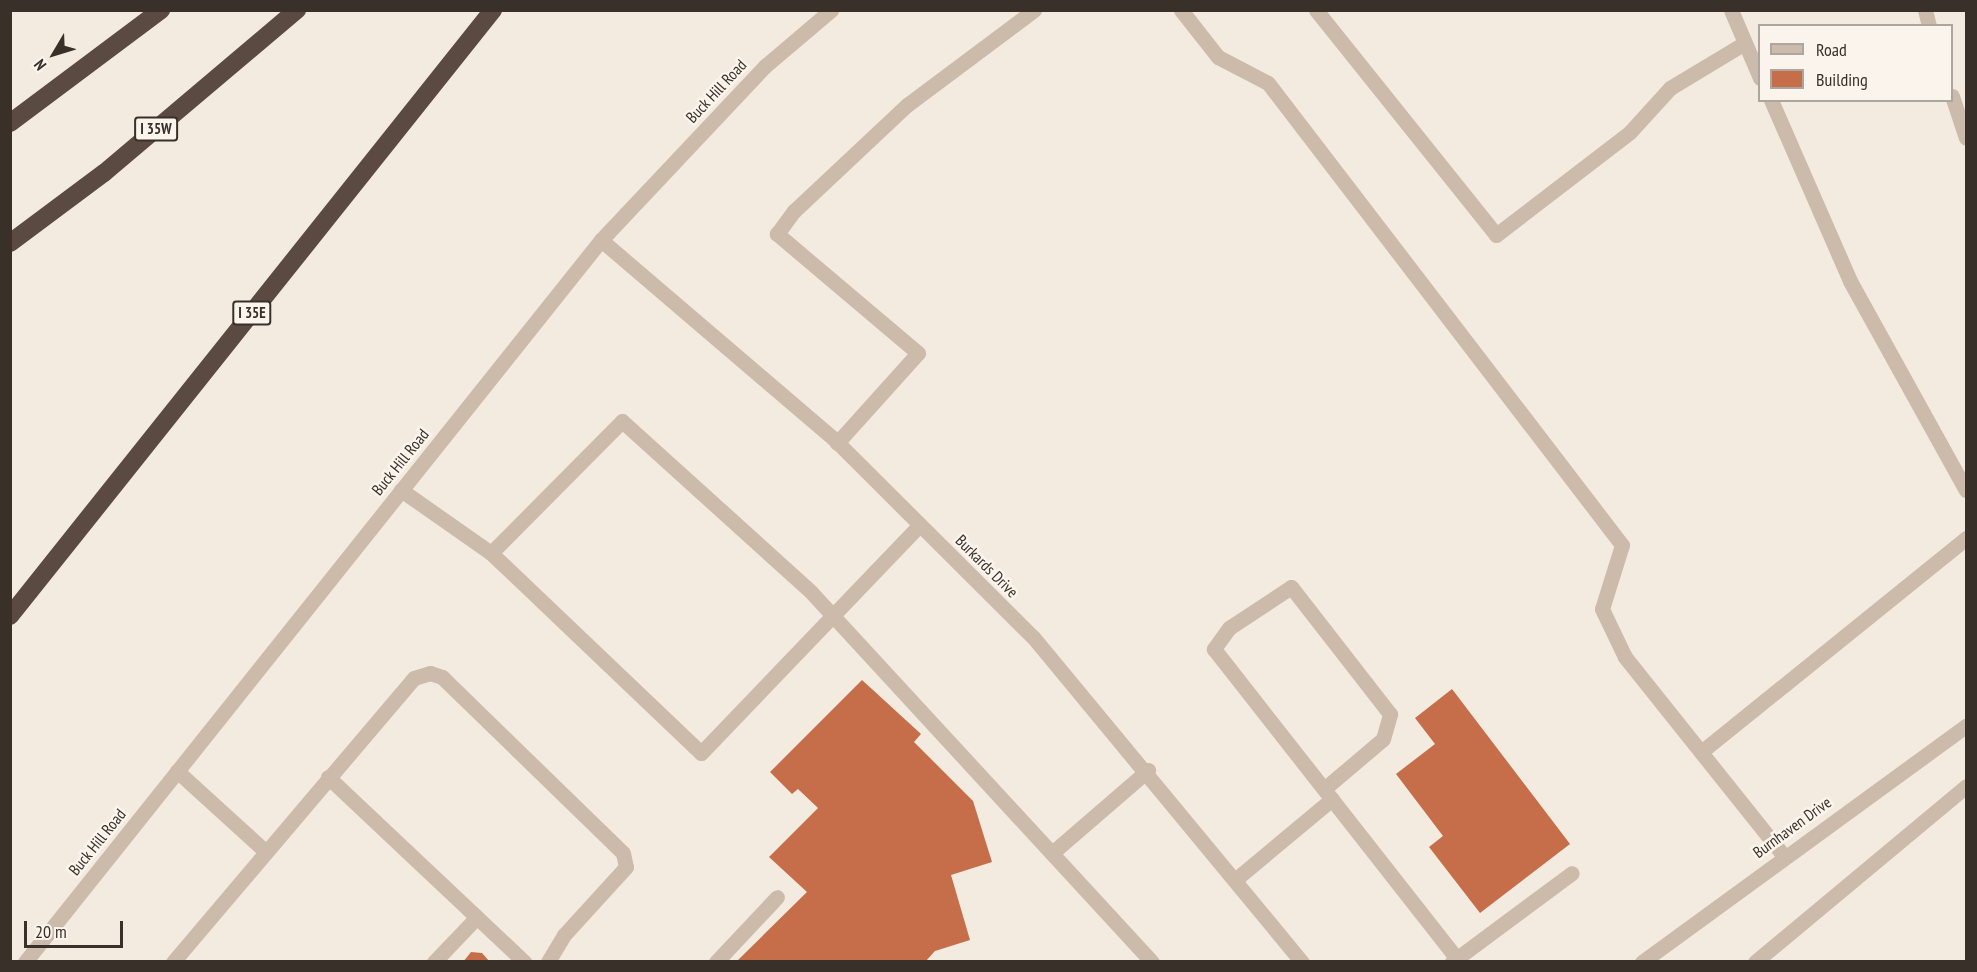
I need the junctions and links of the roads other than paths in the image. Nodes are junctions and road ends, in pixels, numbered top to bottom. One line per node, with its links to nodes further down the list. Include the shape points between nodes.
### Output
1 (161, 10): 13 (highway)
2 (297, 10): 16 (highway, I 35W, via 104,173)
3 (493, 10): 23 (highway, I 35E)
4 (831, 10): 15 (street, Buck Hill Road, via 765,66)
5 (1034, 10): 17 (street, via 907,105 794,211 777,234 918,353)
6 (1181, 10): 26 (street, via 1218,57 1268,82 1622,545 1602,609 1625,657)
7 (1316, 10): 9 (street, via 1496,236 1630,132 1670,88)
8 (1731, 10): 9 (street)
9 (1743, 44): 10 (street)
10 (1758, 74)
11 (1953, 99): 14 (street)
12 (1772, 102): 19 (street, via 1850,281)
13 (10, 123)
14 (1966, 138)
15 (601, 240): 17 (street, Burkards Drive); 18 (street, Buck Hill Road)
16 (10, 243)
17 (837, 443): 20 (street, Burkards Drive)
18 (401, 490): 22 (street); 27 (street, Buck Hill Road)
19 (1966, 490)
20 (920, 525): 24 (street); 28 (street, Burkards Drive, via 1033,637)
21 (1966, 538): 26 (street)
22 (491, 553): 24 (street, via 622,421); 24 (street, via 701,753)
23 (10, 616)
24 (834, 618): 33 (street)
25 (1966, 726): 34 (street, Burnhaven Drive)
26 (1701, 752): 34 (street)
27 (177, 771): 32 (street); 40 (street, Buck Hill Road)
28 (1148, 771): 33 (street); 36 (street, Burkards Drive)
29 (328, 777): 32 (street); 38 (street); 44 (street, via 414,678 430,673 442,677 623,853 626,867 564,935)
30 (1966, 786): 49 (street)
31 (1328, 794): 31 (street, via 1214,649 1228,628 1291,587 1390,714 1383,740); 36 (street); 39 (street)
32 (266, 852): 41 (street)
33 (1052, 853): 46 (street)
34 (1782, 854): 48 (street, Burnhaven Drive)
35 (1572, 873): 39 (street)
36 (1236, 879): 47 (street, Burkards Drive)
37 (777, 897): 45 (street)
38 (477, 917): 42 (street); 43 (street)
39 (1454, 960)
40 (25, 962)
41 (173, 962)
42 (434, 962)
43 (524, 962)
44 (548, 962)
45 (716, 962)
46 (1152, 962)
47 (1302, 962)
48 (1642, 962)
49 (1755, 962)

